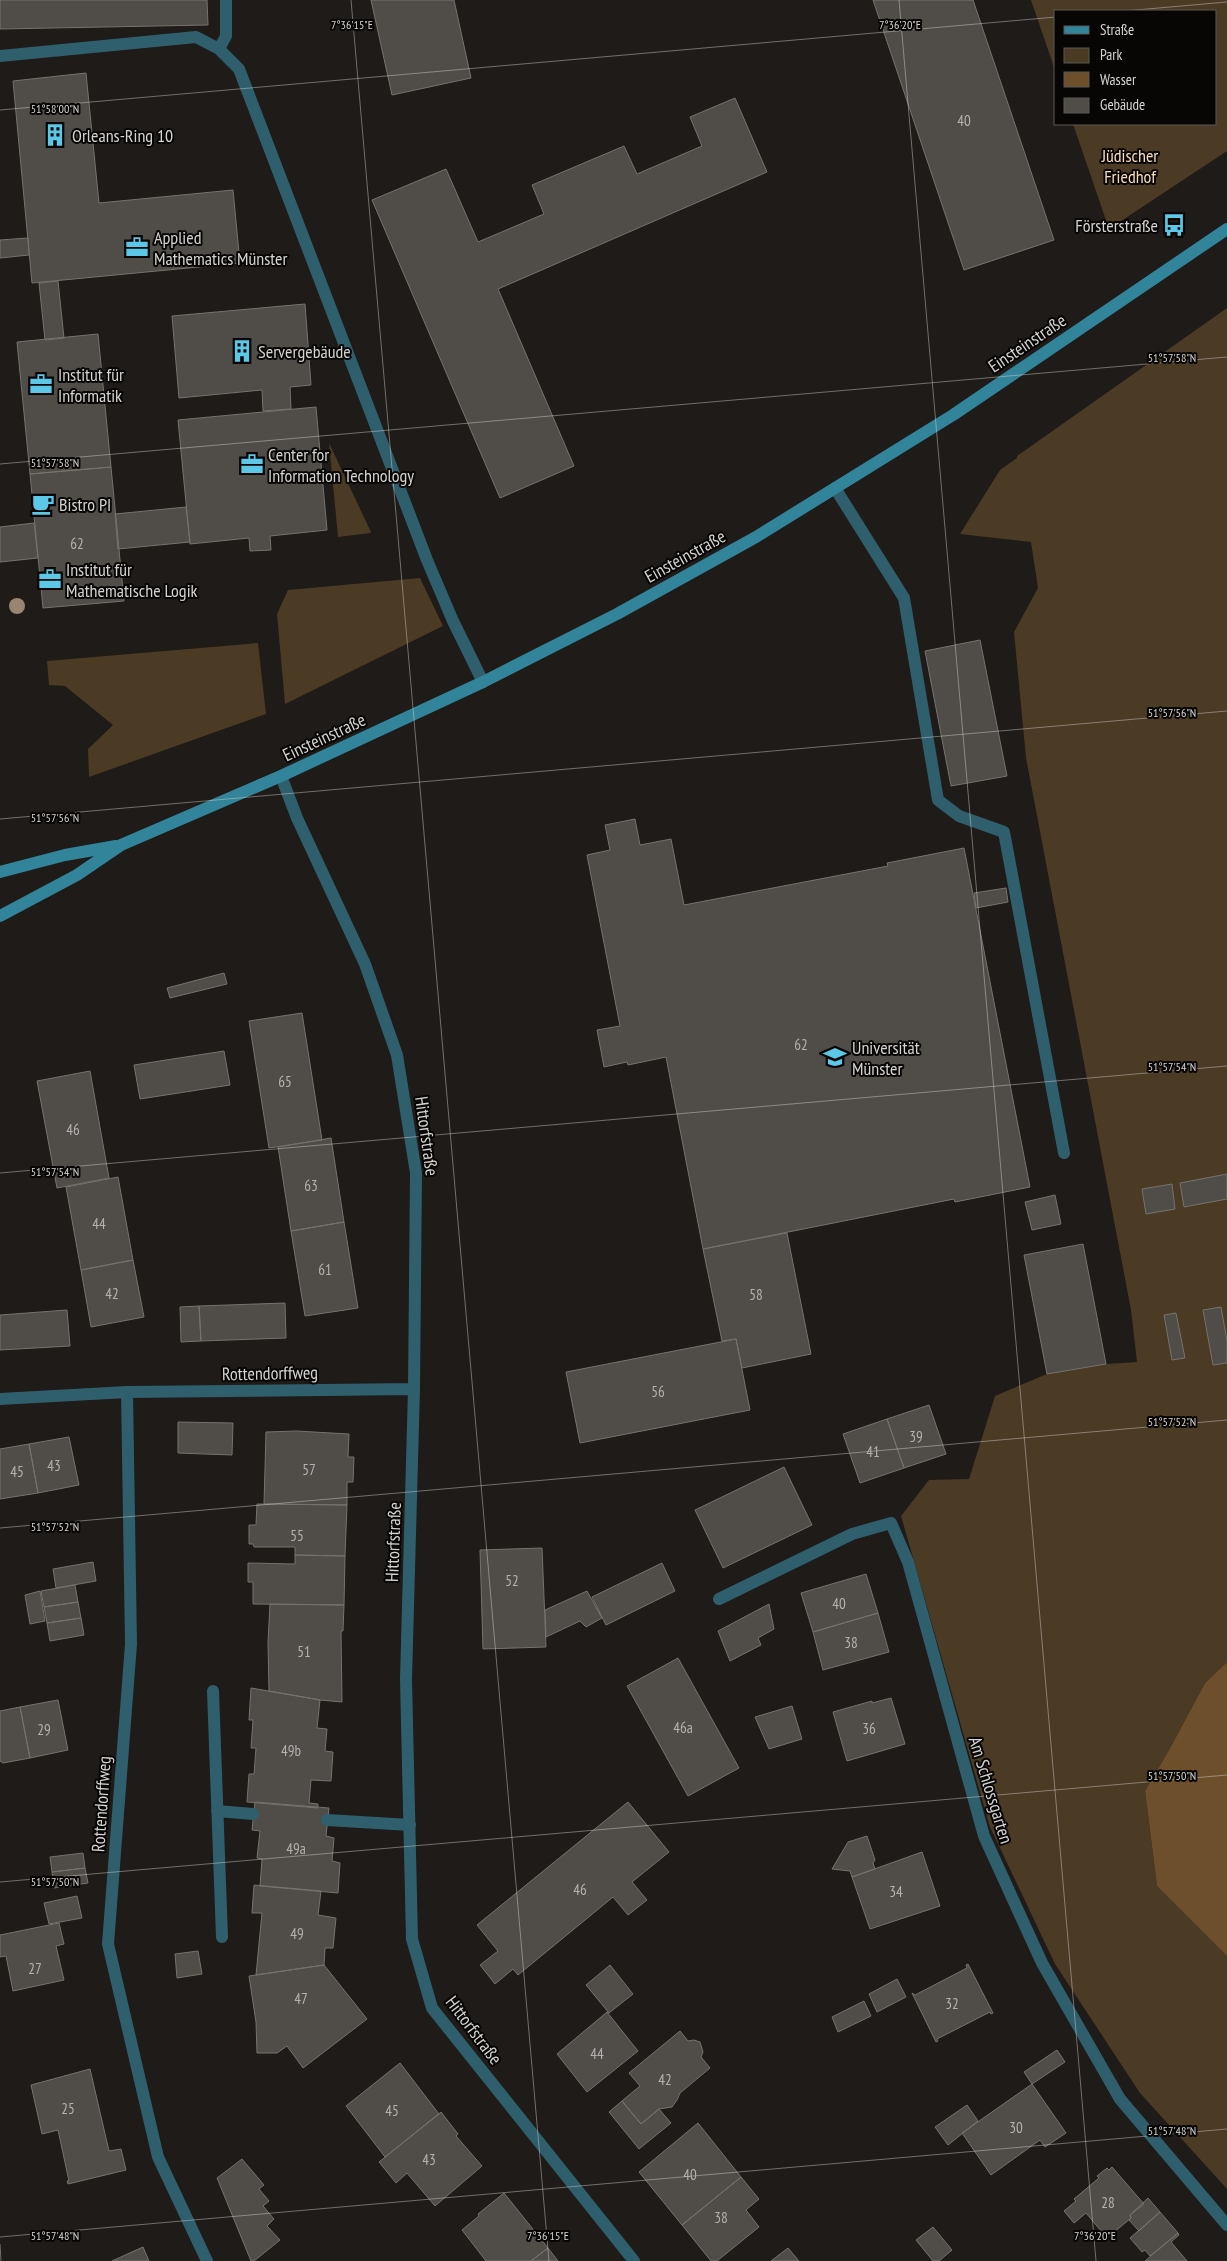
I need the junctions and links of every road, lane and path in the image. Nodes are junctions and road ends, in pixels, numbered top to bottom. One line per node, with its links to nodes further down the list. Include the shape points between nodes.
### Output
1 (226, 0): 2 (street, via 226,36)
2 (219, 49): 3 (street, via 196,37); 6 (street, via 239,69 427,560)
3 (0, 56)
4 (1227, 229): 5 (main road, Einsteinstraße, via 953,415)
5 (835, 488): 6 (main road, Einsteinstraße, via 756,537 617,614); 11 (street, via 904,598 938,800 959,816 1004,832)
6 (484, 682): 7 (main road, Einsteinstraße)
7 (281, 776): 8 (main road, Einsteinstraße); 12 (street, Hittorfstraße, via 297,818 365,964 397,1056 416,1173)
8 (121, 845): 9 (main road, Einsteinstraße); 10 (main road, Einsteinstraße, via 77,876)
9 (0, 872)
10 (0, 916)
11 (1064, 1153)
12 (414, 1389): 13 (street, Rottendorffweg); 20 (street, Hittorfstraße, via 406,1679)
13 (127, 1392): 14 (street, Rottendorffweg); 23 (street, Rottendorffweg, via 131,1644 108,1944 158,2157)
14 (0, 1399)
15 (719, 1599): 22 (street, Am Schlossgarten, via 852,1534 891,1524 908,1562 984,1836 1042,1963 1120,2099)
16 (213, 1691): 17 (street)
17 (217, 1812): 18 (street); 21 (street)
18 (253, 1814)
19 (327, 1820): 20 (street)
20 (410, 1825): 24 (street, Hittorfstraße, via 412,1939 432,2008)
21 (222, 1937)
22 (1227, 2225)
23 (207, 2261)
24 (634, 2261)

